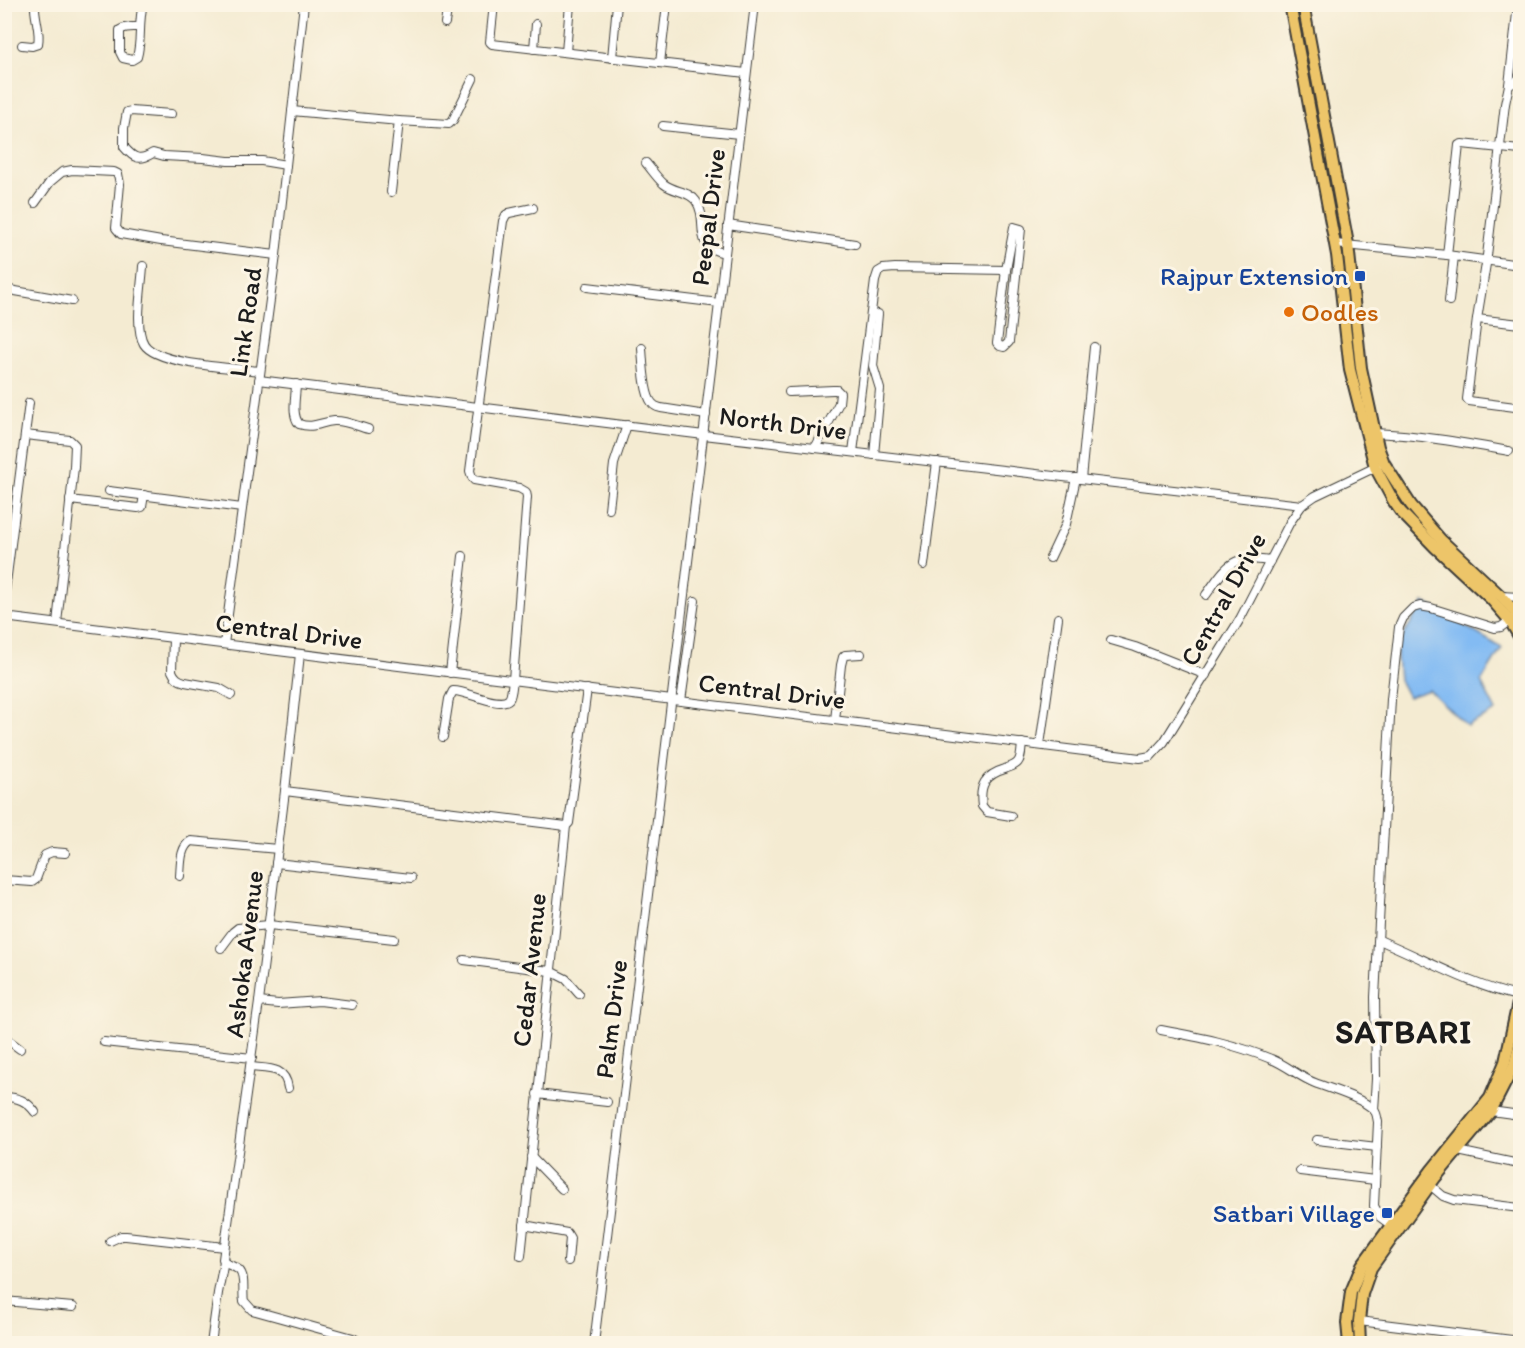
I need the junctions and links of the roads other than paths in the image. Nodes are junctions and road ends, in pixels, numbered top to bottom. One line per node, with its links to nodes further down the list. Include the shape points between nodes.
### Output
1 (35, 4): 16 (street, via 38,44)
2 (143, 4): 15 (street)
3 (304, 4): 25 (street, Link Road)
4 (448, 4): 13 (street)
5 (494, 4): 17 (street, via 491,44)
6 (570, 4): 18 (street)
7 (617, 4): 19 (street)
8 (666, 4): 20 (street)
9 (755, 4): 21 (street, Peepal Drive)
10 (1290, 4): 39 (main road)
11 (1303, 4): 40 (main road)
12 (1518, 4): 24 (street)
13 (445, 22)
14 (536, 24): 17 (street)
15 (139, 27)
16 (22, 45)
17 (534, 49): 18 (street)
18 (566, 52): 19 (street)
19 (612, 58): 20 (street)
20 (660, 63): 21 (street)
21 (746, 73): 29 (street, Peepal Drive)
22 (1521, 76): 24 (street)
23 (473, 79): 27 (street, via 449,124)
24 (1509, 85): 30 (street)
25 (292, 111): 27 (street); 33 (street, Link Road)
26 (171, 114): 33 (street, via 127,112 124,147 138,158 153,153)
27 (399, 121): 34 (street)
28 (663, 126): 29 (street)
29 (739, 134): 37 (street, Peepal Drive)
30 (1499, 147): 31 (street); 43 (street, via 1459,145); 44 (street)
31 (1521, 150)
32 (646, 163): 41 (street, via 662,183 697,202 704,239 712,249)
33 (286, 165): 42 (street, Link Road)
34 (391, 192)
35 (35, 203): 42 (street, via 62,172 114,171 120,179 116,228 121,234)
36 (533, 208): 64 (street, via 506,215 503,221)
37 (728, 225): 38 (street); 41 (street, Peepal Drive)
38 (855, 244)
39 (1335, 244): 40 (street); 76 (main road, via 1350,370)
40 (1348, 244): 43 (street); 68 (main road, via 1360,368)
41 (725, 253): 52 (street, Peepal Drive)
42 (276, 255): 58 (street, Link Road)
43 (1450, 256): 44 (street); 51 (street)
44 (1486, 261): 46 (street); 54 (street)
45 (143, 266): 58 (street, via 140,329 145,345 156,355)
46 (1521, 266)
47 (1006, 270): 47 (street, via 1013,230 1018,227 1021,230 1009,342 1004,347 997,343); 73 (street, via 895,268 878,272)
48 (587, 287): 52 (street)
49 (4, 289): 50 (street)
50 (72, 301)
51 (1449, 302)
52 (719, 303): 65 (street, Peepal Drive)
53 (878, 314): 74 (street, via 873,366 880,389)
54 (1477, 319): 55 (street); 63 (street, via 1467,399)
55 (1521, 324)
56 (1094, 347): 77 (street)
57 (642, 348): 65 (street, via 651,402 661,408)
58 (260, 370): 59 (street, Link Road)
59 (259, 380): 60 (street, North Drive); 82 (street, Link Road)
60 (296, 384): 64 (street, North Drive); 67 (street, via 295,413 299,424 313,426 338,421)
61 (789, 392): 71 (street, via 840,393 839,403)
62 (29, 403): 69 (street)
63 (1521, 405)
64 (479, 407): 66 (street, North Drive); 105 (street, via 472,477 519,488 528,497)
65 (706, 415): 70 (street, Peepal Drive)
66 (627, 425): 70 (street, North Drive); 83 (street, via 614,464)
67 (368, 429)
68 (1375, 433): 72 (street, via 1445,439); 76 (main road)
69 (25, 435): 80 (street, via 73,442); 91 (street)
70 (704, 435): 71 (street, North Drive); 108 (street, Palm Drive)
71 (814, 448): 73 (street, North Drive)
72 (1509, 451)
73 (853, 452): 74 (street, North Drive)
74 (874, 455): 75 (street, North Drive)
75 (937, 462): 77 (street, North Drive); 87 (street)
76 (1380, 465): 81 (street, Central Drive); 89 (main road, via 1441,540); 95 (main road, via 1401,512)
77 (1078, 479): 81 (street, North Drive); 85 (street, via 1066,524)
78 (109, 491): 79 (street)
79 (144, 495): 80 (street, via 142,507 138,508); 82 (street)
80 (70, 500): 96 (street)
81 (1302, 505): 86 (street, Central Drive)
82 (242, 508): 100 (street, Link Road)
83 (609, 509)
84 (463, 556): 103 (street)
85 (1050, 558)
86 (1270, 561): 88 (street, via 1232,564); 104 (street, Central Drive)
87 (924, 565)
88 (1206, 595)
89 (1501, 596): 90 (street); 95 (main road)
90 (1521, 597)
91 (4, 599)
92 (695, 601): 109 (street)
93 (4, 617): 96 (street, Central Drive)
94 (1058, 618): 113 (street)
95 (1516, 618): 98 (main road); 125 (street, via 1495,628 1420,606 1407,613 1399,627 1389,720)
96 (57, 623): 97 (street, Central Drive)
97 (173, 638): 100 (street, Central Drive); 107 (street, via 174,676)
98 (1521, 638)
99 (1111, 640): 104 (street)
100 (224, 644): 101 (street, Central Drive)
101 (300, 654): 103 (street, Central Drive); 114 (street, Ashoka Avenue)
102 (861, 654): 110 (street, via 843,657)
103 (450, 673): 105 (street, Central Drive)
104 (1206, 675): 113 (street, Central Drive, via 1151,756 1140,758)
105 (513, 680): 106 (street, Central Drive); 111 (street, via 509,699 504,701 453,691)
106 (587, 689): 108 (street, Central Drive); 116 (street, Cedar Avenue)
107 (231, 695)
108 (671, 700): 109 (street, Central Drive); 173 (street, Palm Drive)
109 (681, 701): 110 (street, Central Drive)
110 (835, 720): 112 (street, Central Drive)
111 (443, 737)
112 (1022, 743): 113 (street, Central Drive); 115 (street, via 1017,763 993,773 984,782 981,801 990,813)
113 (1040, 745)
114 (285, 791): 116 (street); 117 (street, Ashoka Avenue)
115 (1011, 816)
116 (566, 826): 129 (street, Cedar Avenue)
117 (278, 849): 119 (street, Ashoka Avenue); 120 (street, via 191,842 183,850)
118 (65, 853): 122 (street, via 45,855 32,882)
119 (276, 863): 121 (street); 123 (street, Ashoka Avenue)
120 (180, 876)
121 (411, 878)
122 (4, 880)
123 (269, 925): 124 (street); 126 (street, via 238,928); 132 (street, Ashoka Avenue)
124 (394, 939)
125 (1379, 939): 131 (street); 146 (street)
126 (221, 948)
127 (464, 960): 129 (street)
128 (1521, 963): 131 (main road)
129 (550, 971): 130 (street, via 566,979); 143 (street, Cedar Avenue)
130 (579, 994)
131 (1519, 1001): 161 (main road, via 1505,1062 1490,1098 1431,1171)
132 (259, 1002): 133 (street); 139 (street, Ashoka Avenue)
133 (352, 1005)
134 (1161, 1030): 146 (street, via 1216,1040 1275,1060)
135 (4, 1036): 138 (street)
136 (104, 1042): 139 (street)
137 (1521, 1042): 140 (main road)
138 (20, 1049)
139 (252, 1058): 141 (street, Ashoka Avenue)
140 (1517, 1066): 147 (main road)
141 (250, 1067): 142 (street, via 282,1073); 163 (street, Ashoka Avenue)
142 (288, 1088)
143 (537, 1094): 145 (street); 153 (street, Cedar Avenue)
144 (4, 1097): 148 (street, via 23,1100)
145 (607, 1102)
146 (1374, 1110): 151 (street)
147 (1491, 1111): 149 (street); 152 (main road)
148 (34, 1112)
149 (1521, 1114)
150 (1317, 1140): 151 (street)
151 (1377, 1147): 156 (street)
152 (1458, 1151): 154 (street); 157 (main road)
153 (531, 1157): 158 (street); 160 (street, Cedar Avenue)
154 (1514, 1163)
155 (1300, 1171): 156 (street)
156 (1375, 1180): 161 (street, via 1375,1210)
157 (1430, 1185): 159 (street, via 1454,1200); 161 (main road)
158 (562, 1189)
159 (1521, 1208)
160 (524, 1226): 164 (street, Cedar Avenue); 166 (street, via 567,1233)
161 (1394, 1228): 169 (main road, via 1371,1268 1362,1294); 174 (main road, via 1362,1265 1351,1292)
162 (110, 1241): 163 (street, via 126,1236)
163 (224, 1246): 165 (street, Ashoka Avenue)
164 (521, 1256)
165 (224, 1260): 171 (street, Ashoka Avenue); 172 (street, via 241,1273 244,1301 252,1310 352,1338)
166 (568, 1261)
167 (4, 1301): 168 (street)
168 (73, 1307)
169 (1359, 1321): 170 (street); 175 (main road)
170 (1521, 1341)
171 (211, 1344)
172 (359, 1344)
173 (594, 1344)
174 (1349, 1344)
175 (1360, 1344)

